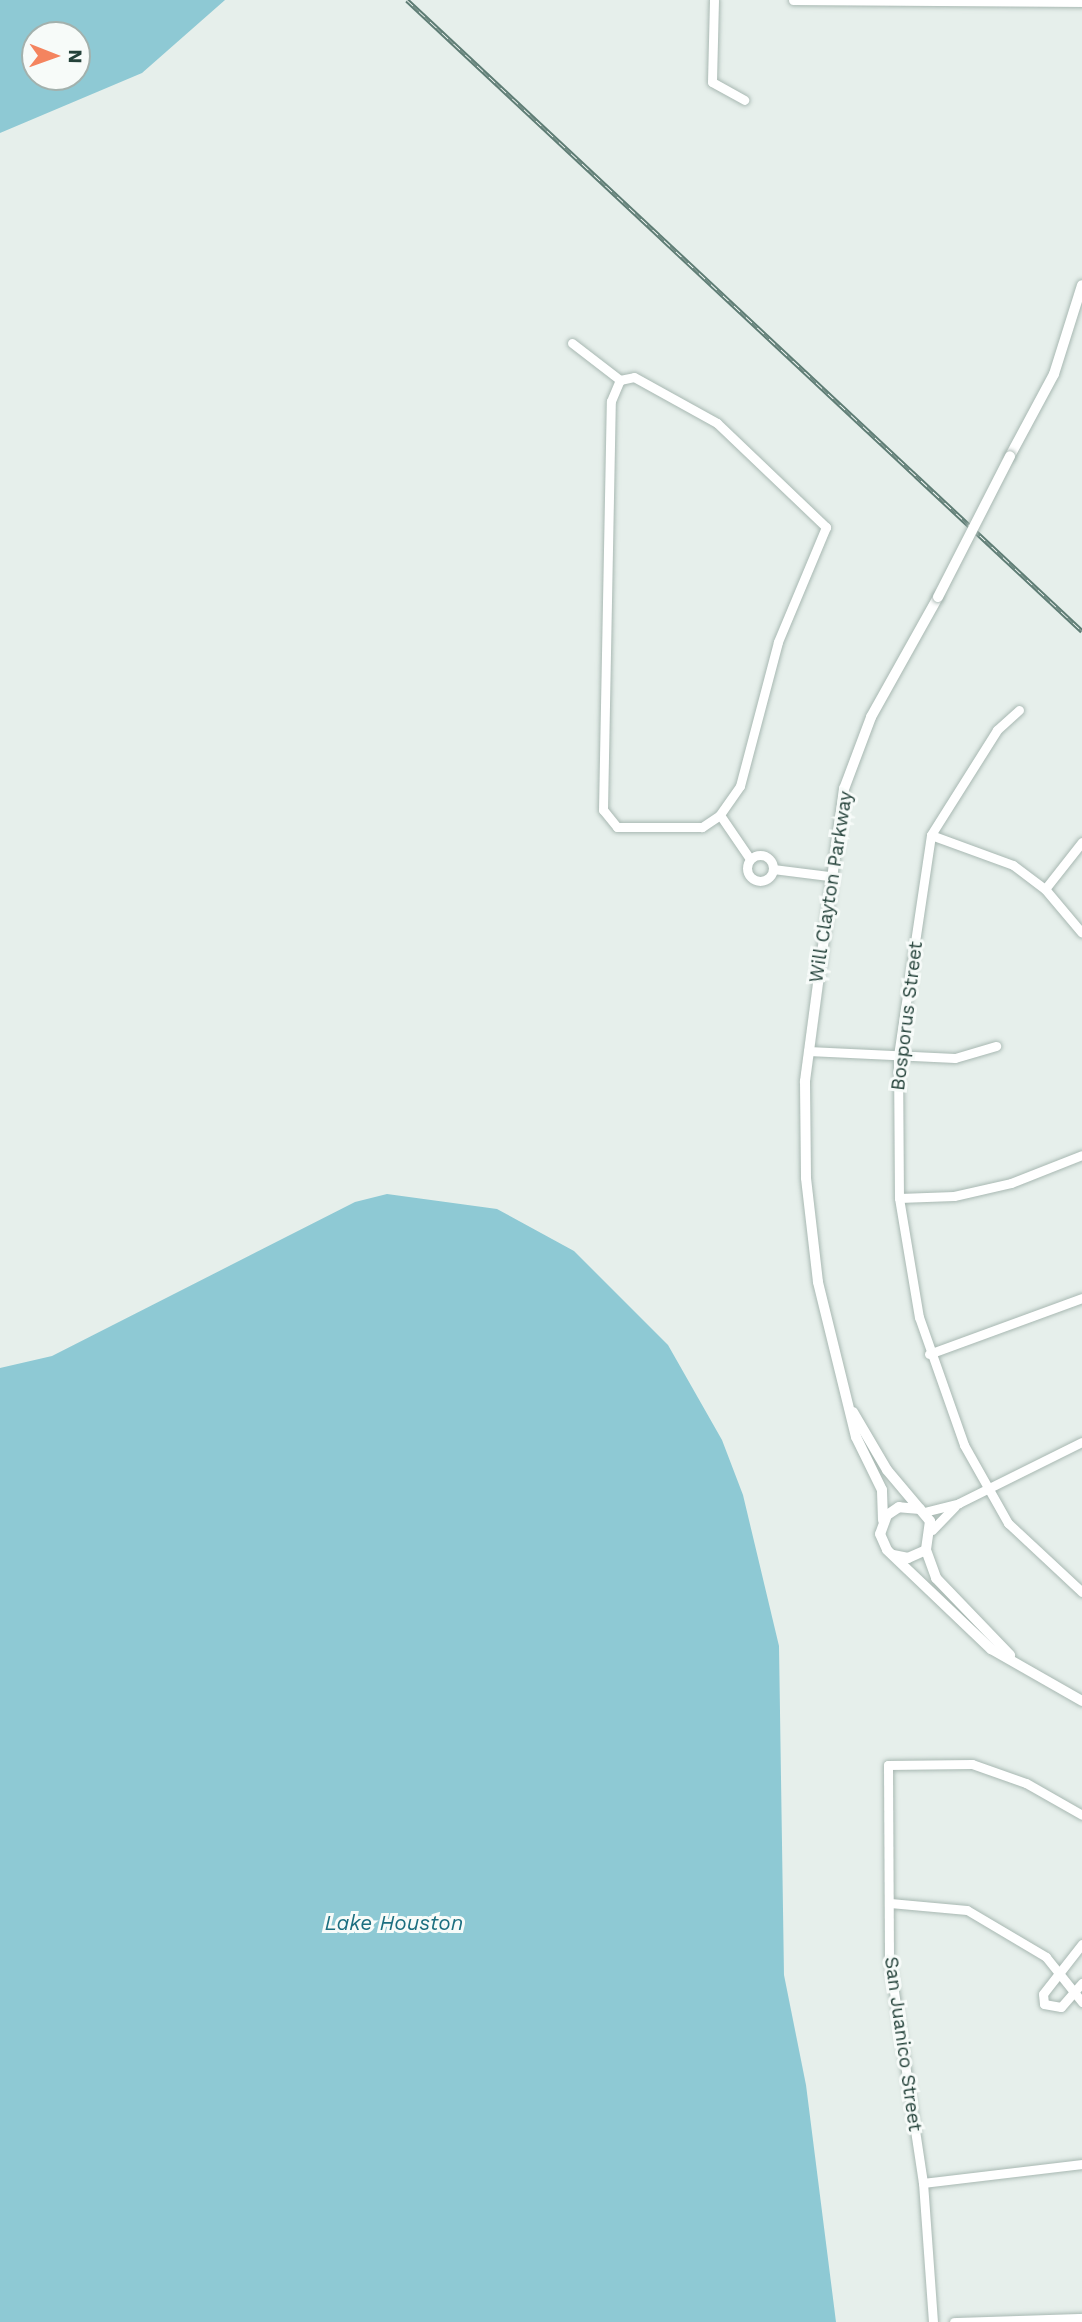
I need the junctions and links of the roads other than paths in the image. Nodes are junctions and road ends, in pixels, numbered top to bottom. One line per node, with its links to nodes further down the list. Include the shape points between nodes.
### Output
1 (713, 0): 4 (street, via 712,82)
2 (793, 0): 3 (street)
3 (1082, 2)
4 (744, 100)
5 (1082, 285): 14 (street, Will Clayton Parkway, bridge, via 1054,374 855,752)
6 (572, 343): 7 (street)
7 (620, 380): 9 (street, via 611,401 603,810 617,827 702,827); 9 (street, via 634,377 717,423 826,527 778,642 740,786)
8 (1019, 710): 10 (street, Bosporus Street, via 997,730)
9 (720, 815): 12 (street)
10 (931, 835): 15 (street, via 994,856); 19 (street, Bosporus Street)
11 (1082, 842): 15 (street)
12 (750, 859): 13 (street, via 765,855); 13 (street, via 748,872 758,881)
13 (774, 869): 14 (street)
14 (829, 876): 18 (street, Will Clayton Parkway)
15 (1045, 889): 16 (street)
16 (1082, 933)
17 (996, 1046): 19 (street, via 955,1058)
18 (808, 1051): 19 (street); 24 (street, Will Clayton Parkway, via 810,1226 825,1320)
19 (898, 1057): 21 (street, Bosporus Street)
20 (1082, 1154): 21 (street, via 1011,1184 954,1196)
21 (899, 1198): 23 (street, Bosporus Street)
22 (1082, 1298): 23 (street)
23 (929, 1354): 26 (street, Bosporus Street)
24 (853, 1412): 28 (street, Will Clayton Parkway); 29 (street, Will Clayton Parkway, via 860,1450 883,1490)
25 (1082, 1442): 26 (street)
26 (985, 1488): 27 (street); 33 (street, Bosporus Street, via 1033,1552)
27 (959, 1503): 28 (street); 30 (street)
28 (922, 1511): 29 (street, via 898,1507); 30 (street)
29 (883, 1520): 32 (street, via 883,1543)
30 (933, 1530): 31 (street)
31 (926, 1550): 32 (street, via 908,1558); 34 (street, via 936,1578)
32 (893, 1555): 34 (street, via 991,1649)
33 (1082, 1592)
34 (1015, 1661): 35 (street)
35 (1082, 1701)
36 (1082, 1815): 37 (street, San Juanico Street, via 1026,1783 982,1767 888,1765)
37 (890, 1903): 39 (street, via 967,1910 1019,1937); 44 (street, San Juanico Street, via 889,1958)
38 (1082, 1944): 39 (street)
39 (1062, 1975): 41 (street); 41 (street, via 1043,1994 1044,2004 1056,2009)
40 (1082, 1983): 41 (street)
41 (1075, 1992): 42 (street)
42 (1082, 2002)
43 (1082, 2164): 44 (street, via 1035,2174)
44 (923, 2183): 46 (street, San Juanico Street)
45 (1082, 2318): 47 (street)
46 (933, 2322)
47 (954, 2322)

